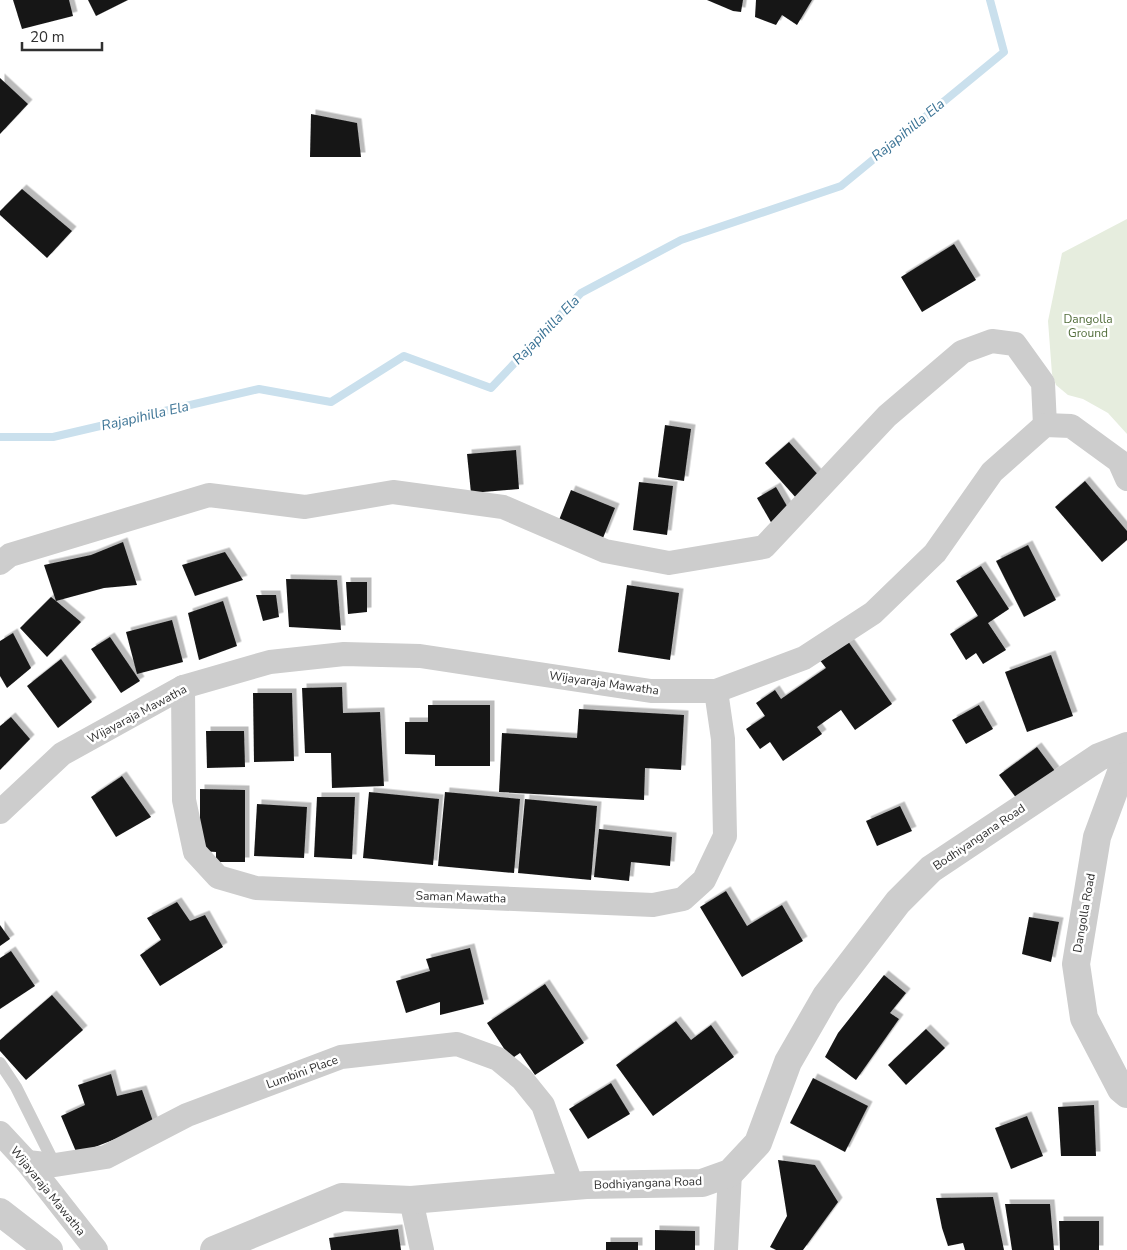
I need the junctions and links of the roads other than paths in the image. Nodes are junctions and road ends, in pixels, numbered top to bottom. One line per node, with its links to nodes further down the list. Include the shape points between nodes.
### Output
1 (1044, 425): 2 (street, via 1071,426 1119,461); 3 (street, via 1042,383 1015,344 992,341 962,352 887,416 764,547 669,563 605,551 503,507 393,492 305,507 209,495 10,555); 5 (street, Wijayaraja Mawatha, via 992,472 935,553 873,614 804,658)
2 (1127, 479)
3 (0, 563)
4 (184, 687): 5 (street, Wijayaraja Mawatha, via 270,662 344,654 420,656 651,691); 5 (street, Saman Mawatha, via 184,800 195,852 218,877 256,888 653,905 683,899 704,880 725,836 723,739); 8 (street, Wijayaraja Mawatha, via 62,754)
5 (716, 691)
6 (1127, 746): 14 (street, Bodhiyangana Road, via 1099,757 931,869 898,902 826,996 788,1062 758,1143)
7 (1127, 756): 10 (street, Dangolla Road, via 1097,837 1076,964 1084,1018 1121,1089)
8 (0, 812)
9 (0, 1063): 13 (lane, via 16,1087)
10 (1127, 1094)
11 (0, 1133): 12 (street, Wijayaraja Mawatha)
12 (27, 1162): 13 (street, Lumbini Place); 19 (street, Wijayaraja Mawatha)
13 (55, 1164): 15 (street, Lumbini Place, via 106,1157 187,1115 341,1057 457,1044 498,1059 528,1086 543,1105)
14 (730, 1173): 15 (street, Bodhiyangana Road, via 702,1183); 22 (street)
15 (572, 1186): 16 (street, Bodhiyangana Road)
16 (411, 1200): 20 (street, Bodhiyangana Road, via 342,1197); 21 (street)
17 (0, 1212): 18 (street)
18 (49, 1250)
19 (96, 1250)
20 (214, 1250)
21 (422, 1250)
22 (726, 1250)

